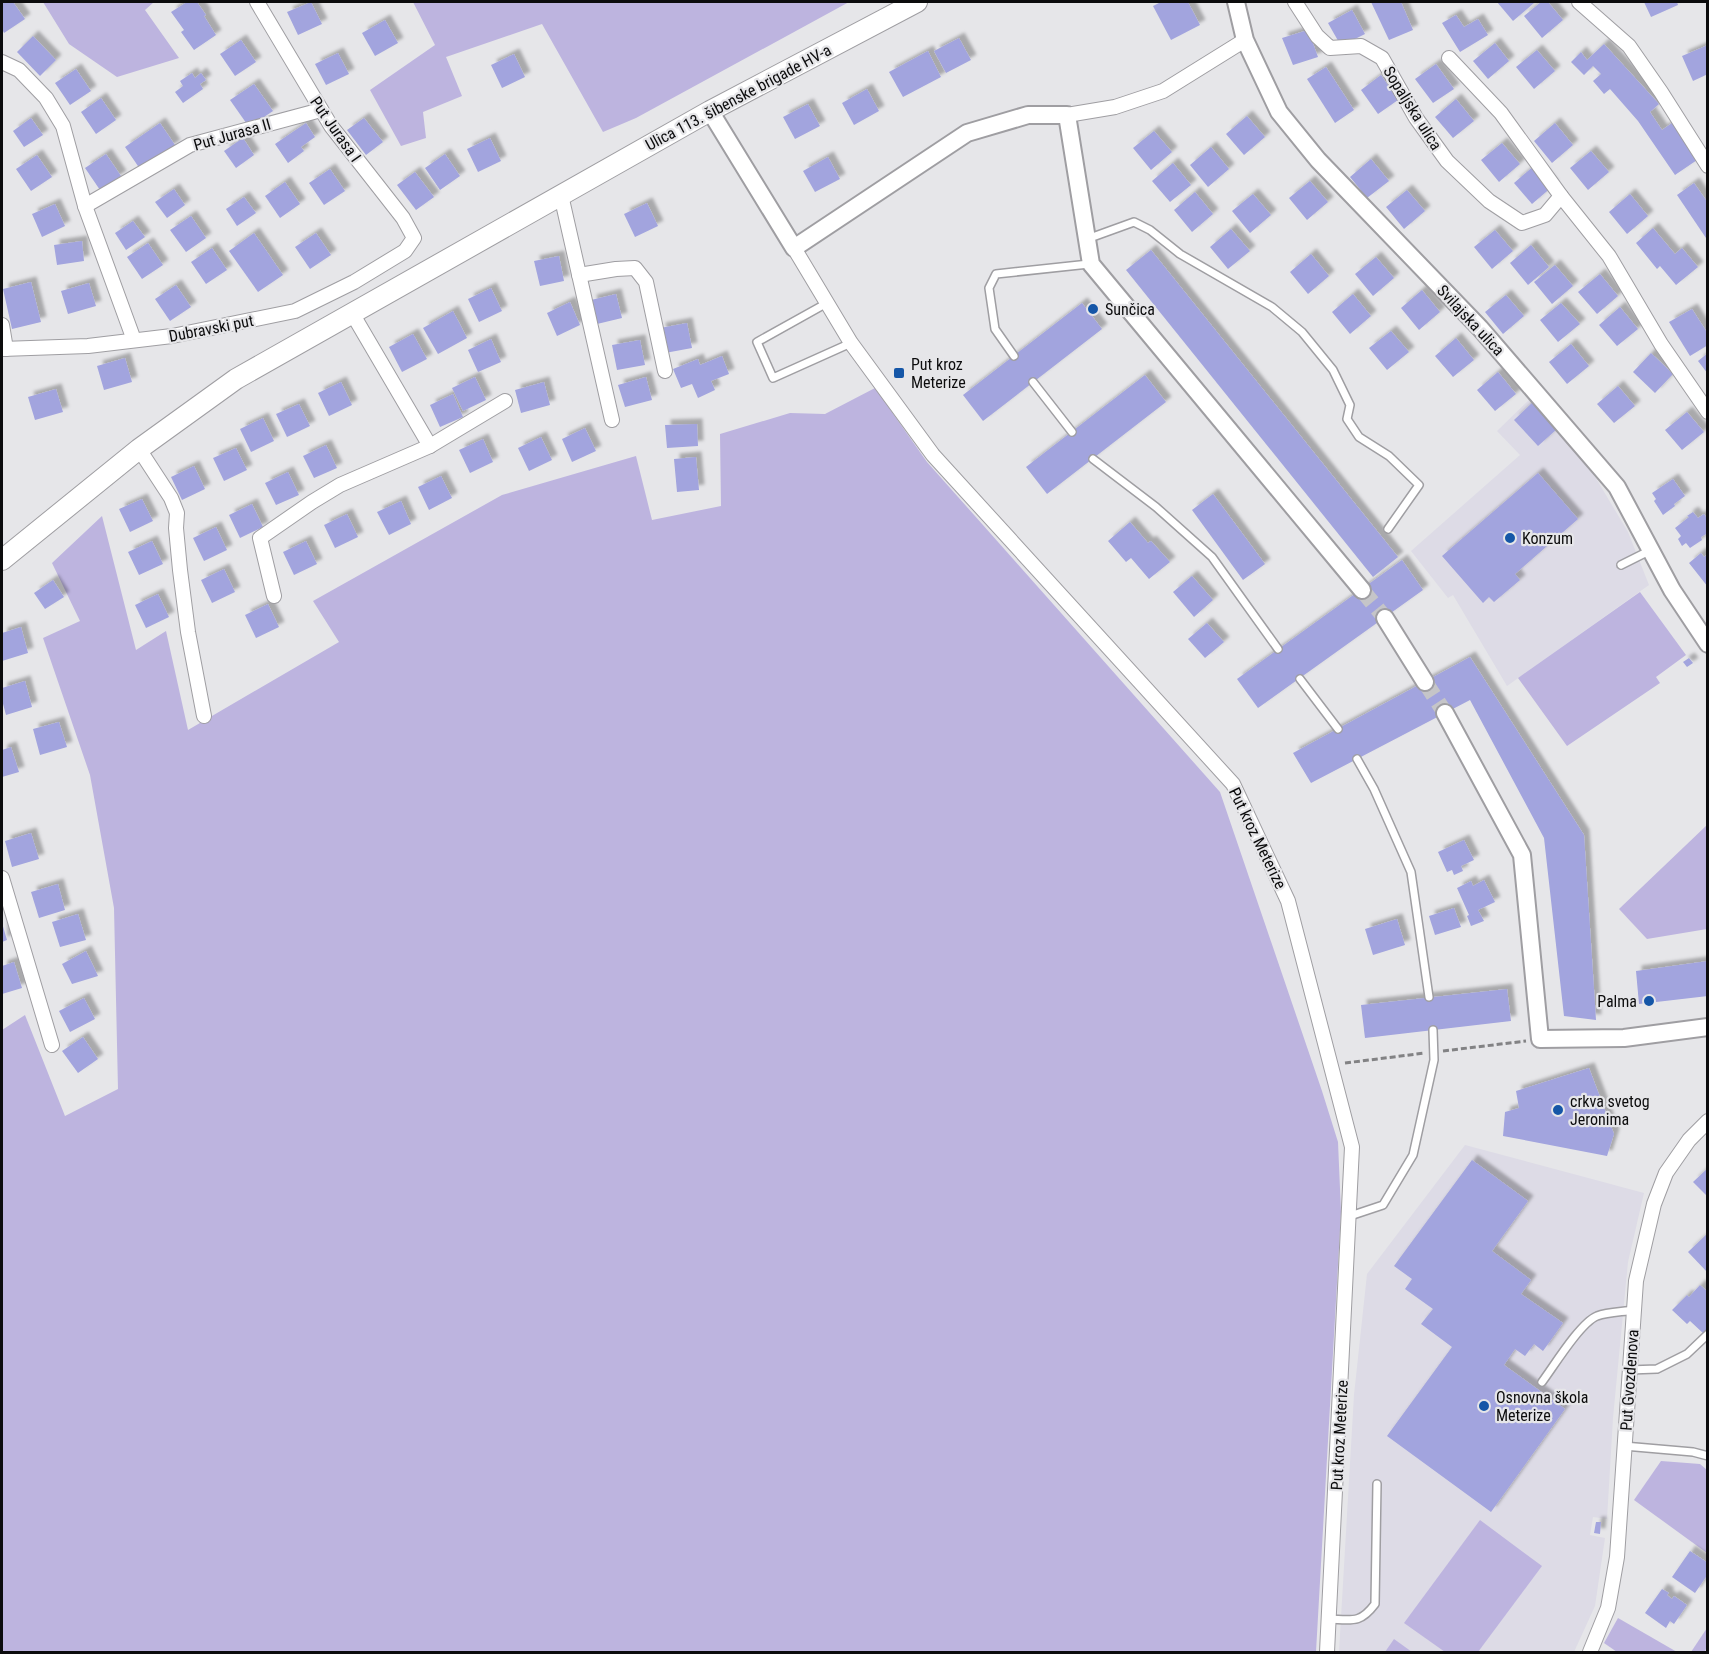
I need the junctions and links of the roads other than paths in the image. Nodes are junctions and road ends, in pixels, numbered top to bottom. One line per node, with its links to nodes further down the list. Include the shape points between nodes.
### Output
1 (257, 2): 9 (street, Put Jurasa I)
2 (917, 2): 10 (main road, Ulica 113. šibenske brigade HV-a)
3 (1236, 2): 6 (street, Svilajska ulica)
4 (1295, 2): 14 (street, Sopaljska ulica, via 1317,36 1330,48 1362,46 1382,58 1416,118 1447,161 1489,201 1522,223 1545,215)
5 (1579, 2): 12 (street, via 1629,46)
6 (1245, 40): 11 (street, via 1163,91 1115,108); 38 (street, Svilajska ulica, via 1279,112 1318,160 1480,328 1592,456 1617,487)
7 (1449, 58): 14 (street, via 1501,113)
8 (2, 62): 15 (street, via 19,70 46,98 63,126)
9 (321, 110): 15 (street, Put Jurasa II, via 190,145); 18 (street, Put Jurasa I, via 403,218 414,238)
10 (710, 111): 13 (main road, Ulica 113. šibenske brigade HV-a); 17 (street, Put kroz Meterize)
11 (1066, 115): 16 (street); 17 (street, via 1028,115 967,133)
12 (1707, 166)
13 (561, 195): 20 (street); 22 (main road, Ulica 113. šibenske brigade HV-a)
14 (1561, 196): 31 (street, via 1609,256)
15 (85, 206): 24 (street)
16 (1087, 239): 19 (street); 37 (lane, via 1134,222 1180,254 1272,307 1302,332 1333,370 1350,405 1347,419 1359,437 1389,456 1419,484)
17 (794, 248): 21 (street, Put kroz Meterize)
18 (405, 251): 24 (street, Dubravski put, via 295,311)
19 (1091, 264): 27 (lane, via 996,274 989,288 995,329); 41 (street)
20 (579, 275): 28 (street, via 635,268 646,282); 32 (street)
21 (827, 303): 25 (street, Put kroz Meterize); 25 (lane, via 757,342 773,378)
22 (352, 313): 34 (street); 35 (main road, Ulica 113. šibenske brigade HV-a, via 236,379)
23 (2, 325): 26 (street)
24 (134, 340): 26 (street, Dubravski put)
25 (851, 343): 58 (street, Put kroz Meterize, via 933,454 1233,783 1288,901 1352,1147)
26 (4, 349)
27 (1014, 356)
28 (664, 371)
29 (1034, 382): 33 (lane)
30 (505, 401): 34 (street)
31 (1707, 412)
32 (612, 420)
33 (1071, 432)
34 (430, 446): 42 (street, via 340,485 260,538)
35 (140, 449): 39 (main road, Ulica 113. šibenske brigade HV-a); 49 (street, via 177,513 188,632)
36 (1093, 459): 45 (lane, via 1212,557)
37 (1388, 529)
38 (1651, 550): 40 (lane); 44 (street, Svilajska ulica)
39 (2, 560)
40 (1621, 565)
41 (1362, 590)
42 (274, 596)
43 (1384, 618): 47 (street)
44 (1707, 644)
45 (1278, 649)
46 (1300, 679): 50 (lane)
47 (1425, 682)
48 (1445, 713): 54 (street, via 1522,855 1540,1039 1624,1038)
49 (204, 716)
50 (1338, 729)
51 (1357, 759): 53 (lane, via 1410,872)
52 (2, 878): 56 (street)
53 (1429, 998)
54 (1707, 1027)
55 (1433, 1030): 58 (lane, via 1434,1060 1413,1155 1383,1206)
56 (52, 1045)
57 (1707, 1121): 59 (street, Put Gvozdenova, via 1666,1173 1654,1204 1636,1281)
58 (1350, 1216): 66 (street, Put kroz Meterize)
59 (1634, 1310): 61 (street, Put Gvozdenova); 62 (lane, via 1595,1317 1585,1324)
60 (1707, 1334): 61 (lane, via 1687,1354 1657,1369)
61 (1629, 1370): 63 (street, Put Gvozdenova)
62 (1542, 1382)
63 (1624, 1446): 64 (lane); 68 (street, Put Gvozdenova, via 1615,1568 1608,1608)
64 (1707, 1456)
65 (1377, 1484): 66 (lane, via 1375,1604 1357,1620)
66 (1329, 1619): 67 (street, Put kroz Meterize)
67 (1327, 1653)
68 (1590, 1653)

